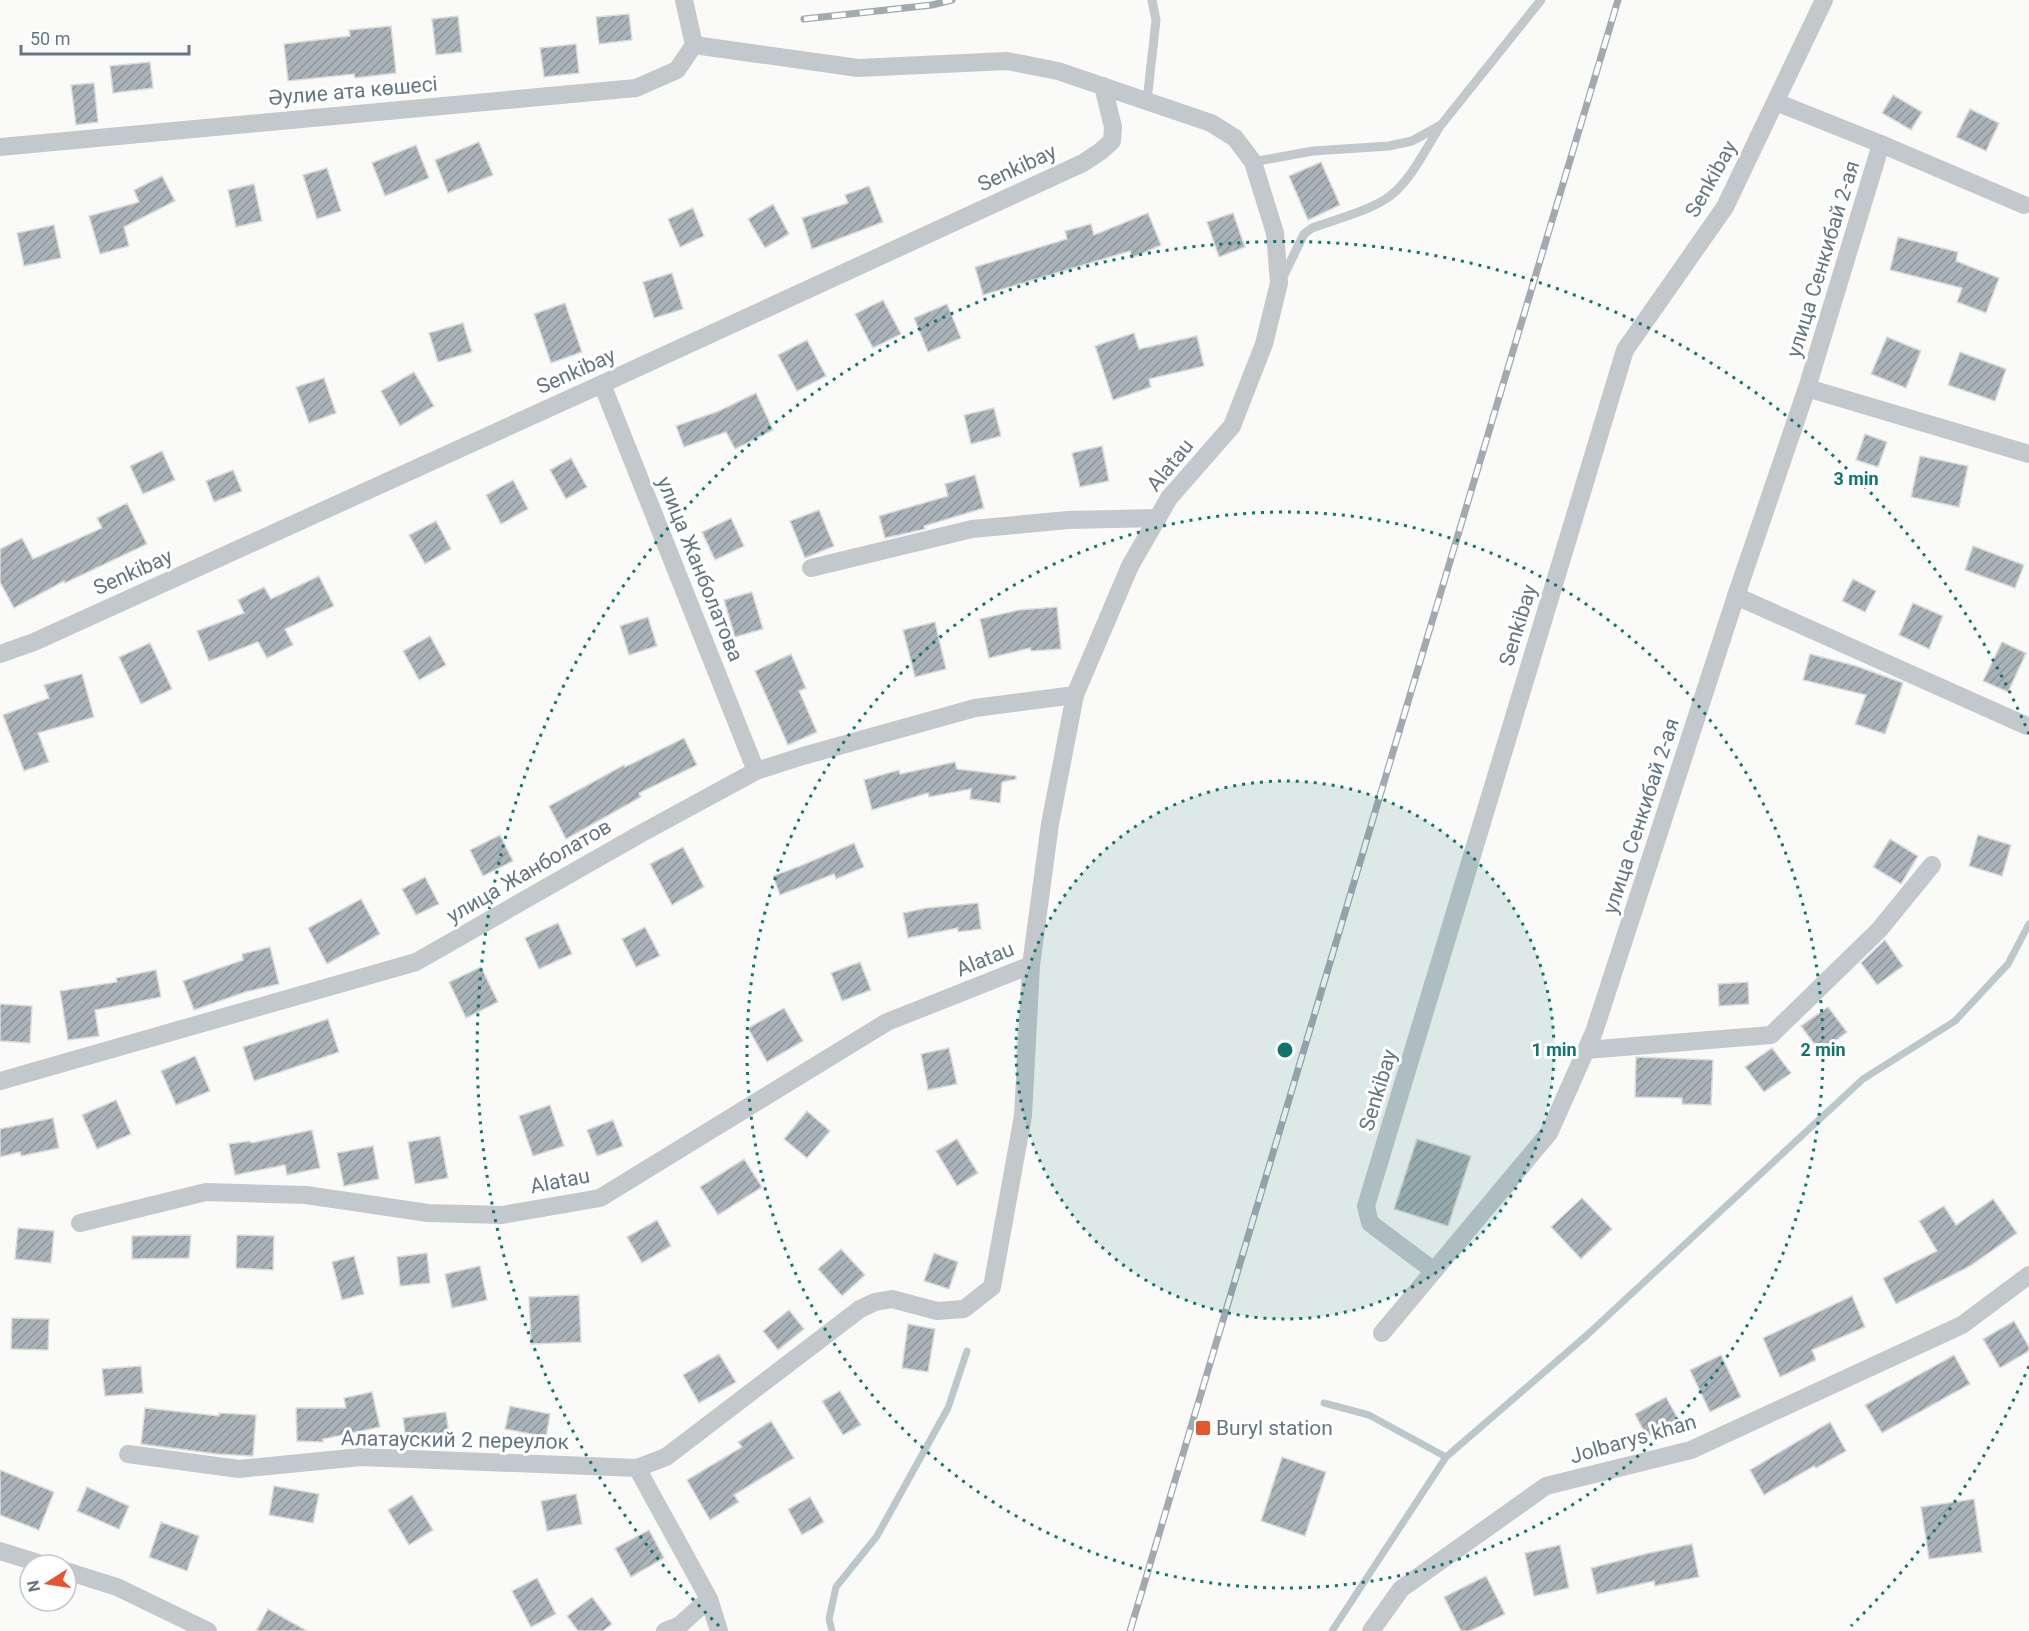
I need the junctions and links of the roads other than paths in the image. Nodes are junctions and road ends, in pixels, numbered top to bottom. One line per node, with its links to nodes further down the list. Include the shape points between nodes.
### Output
1 (684, 0): 5 (street)
2 (1152, 0): 7 (lane, via 1156,20)
3 (1541, 0): 9 (lane)
4 (1824, 0): 8 (street, Senkibay)
5 (694, 45): 6 (street, Alatau, via 858,68 1007,61 1058,71); 11 (street, Әулие ата көшесі, via 677,70 636,88)
6 (1103, 86): 7 (street, Alatau); 15 (street, Senkibay, via 1113,127 1112,141 1083,163)
7 (1147, 101): 12 (street, Alatau, via 1211,123 1235,138)
8 (1776, 102): 10 (street, улица Сенкибай 2-ая); 30 (street, Senkibay, via 1725,207 1625,350 1366,1206 1370,1223)
9 (1441, 125): 12 (lane, via 1412,141 1389,146 1313,151); 14 (lane, via 1404,183 1390,196 1304,234)
10 (1881, 144): 13 (street, улица Сенкибай 2-ая); 16 (street, улица Сенкибай 2-ая)
11 (0, 147)
12 (1253, 162): 14 (street, Alatau, via 1275,233)
13 (2024, 205)
14 (1279, 283): 18 (street, Alatau, via 1264,344 1232,426 1169,498)
15 (602, 384): 21 (street, Senkibay); 24 (street, улица Жанболатова)
16 (1807, 388): 17 (street, улица Сенкибай 2-ая); 20 (street, улица Сенкибай 2-ая)
17 (2029, 454)
18 (1158, 518): 19 (street, via 1068,520 972,530); 22 (street, Alatau, via 1130,566)
19 (812, 568)
20 (1736, 596): 23 (street); 27 (street, улица Сенкибай 2-ая)
21 (0, 654)
22 (1075, 695): 24 (street, улица Жанболатов, via 975,708); 26 (street, Alatau, via 1050,824)
23 (2027, 726)
24 (756, 771): 28 (street, улица Жанболатов, via 416,962)
25 (1932, 865): 27 (street, via 1879,930 1771,1035)
26 (1031, 965): 29 (street, Alatau, via 887,1022 600,1198 502,1215 438,1214 306,1196 206,1192); 34 (street, Alatau, via 1023,1116 992,1287 964,1309 937,1311 892,1299 860,1309 666,1457)
27 (1586, 1050): 30 (street, улица Сенкибай 2-ая, via 1549,1133)
28 (0, 1081)
29 (80, 1223)
30 (1434, 1271): 32 (street, улица Сенкибай 2-ая)
31 (2029, 1275): 42 (street, Jolbarys khan, via 1962,1325 1691,1450 1546,1486 1401,1589)
32 (1382, 1333)
33 (128, 1454): 34 (street, Алатауский 2 переулок, via 239,1469 361,1457)
34 (638, 1468): 38 (street)
35 (0, 1551): 36 (street)
36 (18, 1557)
37 (78, 1575): 39 (street, via 117,1587)
38 (709, 1599): 40 (street, via 680,1624); 41 (street)
39 (208, 1631)
40 (665, 1631)
41 (719, 1631)
42 (1371, 1631)

